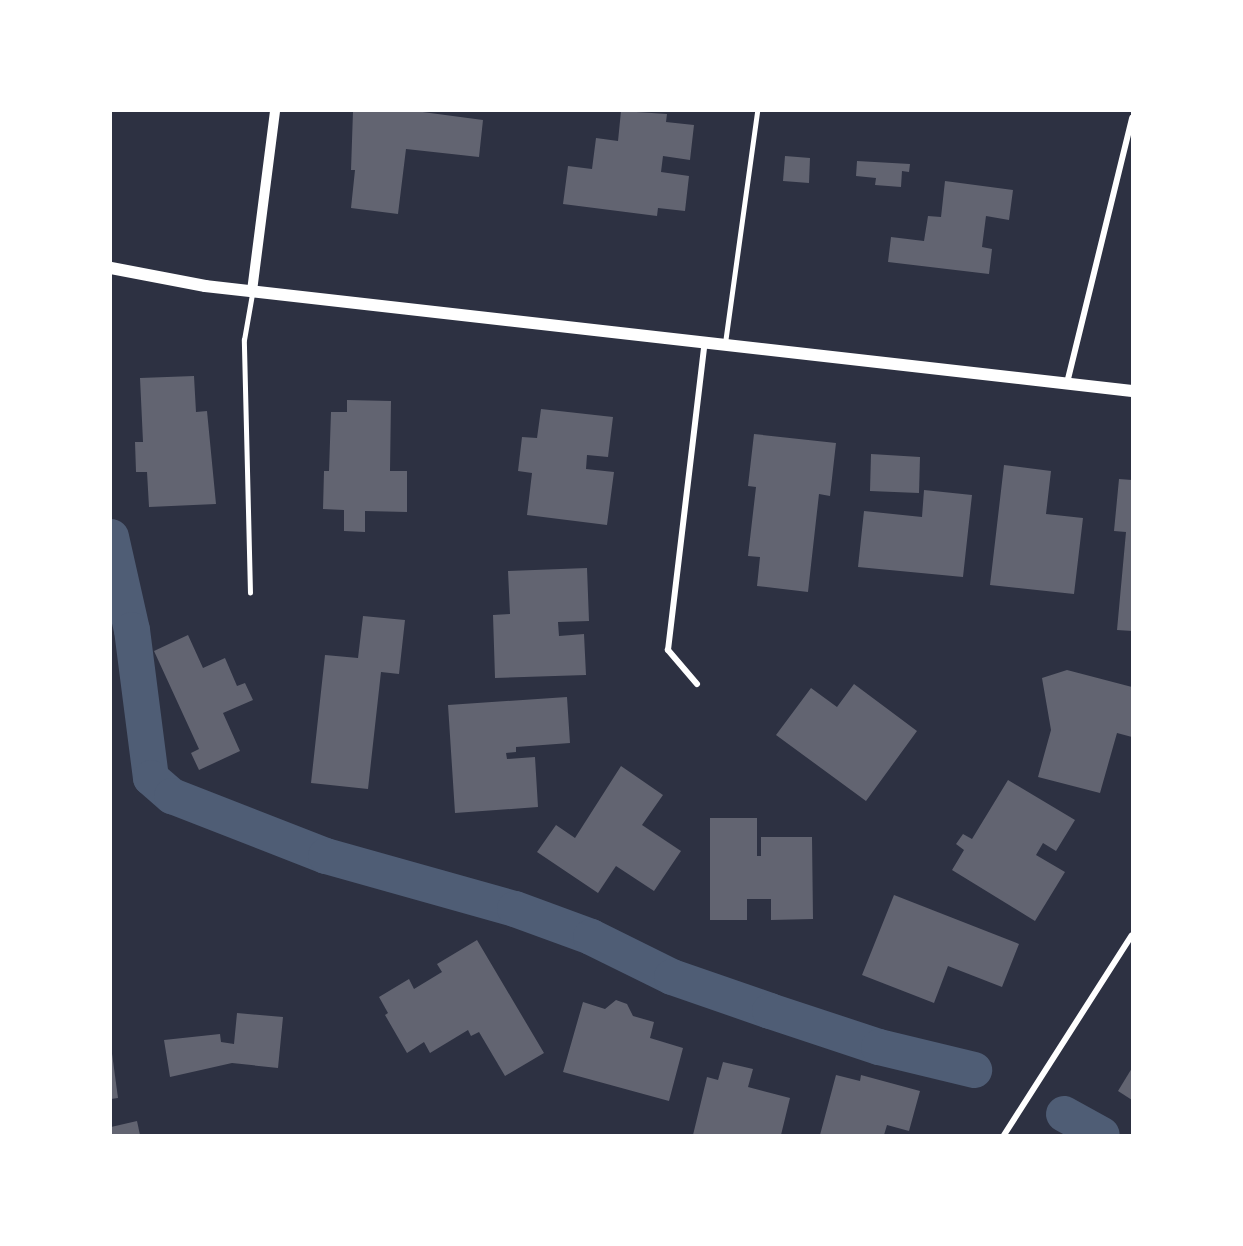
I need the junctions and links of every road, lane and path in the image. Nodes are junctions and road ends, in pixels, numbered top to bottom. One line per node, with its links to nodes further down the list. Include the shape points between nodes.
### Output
1 (274, 111): 5 (street)
2 (757, 111): 7 (lane)
3 (1132, 118): 8 (street)
4 (111, 268): 5 (main road)
5 (252, 291): 6 (main road); 10 (lane, via 244,340)
6 (705, 341): 7 (main road); 11 (street, via 668,650)
7 (724, 345): 8 (main road)
8 (1067, 384): 9 (main road)
9 (1132, 391)
10 (250, 593)
11 (697, 684)
12 (1132, 935): 13 (street)
13 (1004, 1135)

